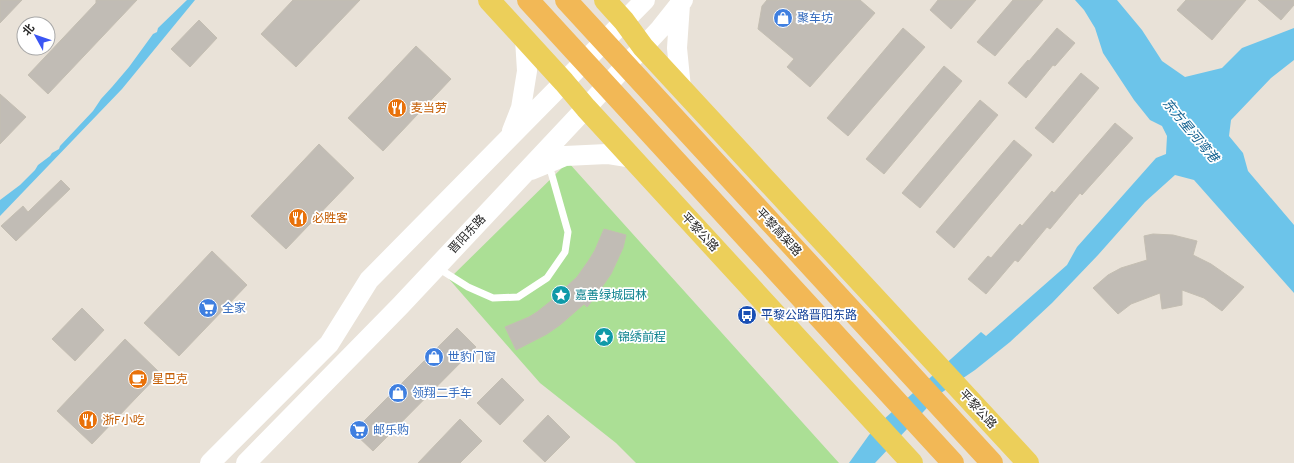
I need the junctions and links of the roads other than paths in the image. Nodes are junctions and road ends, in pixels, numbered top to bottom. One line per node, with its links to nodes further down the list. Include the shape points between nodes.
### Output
1 (489, 0): 8 (main road, 平黎公路)
2 (528, 0): 21 (highway)
3 (566, 0): 22 (highway, 平黎高架路)
4 (605, 0): 7 (main road, 平黎公路)
5 (645, 0): 7 (main road)
6 (681, 2): 9 (main road, 晋阳东路); 11 (main road, via 677,48)
7 (624, 21): 9 (main road, 平黎公路); 10 (main road)
8 (525, 39): 10 (main road, 平黎公路); 13 (main road, via 527,71 521,108)
9 (643, 47): 11 (main road, 平黎公路); 12 (main road, 晋阳东路)
10 (564, 82): 12 (main road, 平黎公路); 13 (main road)
11 (681, 88): 23 (main road, 平黎公路)
12 (586, 108): 14 (main road, 平黎公路); 16 (main road, 晋阳东路)
13 (508, 139): 19 (main road, via 369,280 329,344)
14 (632, 158): 15 (main road, via 607,154 565,156); 18 (main road, 平黎公路)
15 (548, 163): 16 (main road); 17 (lane, via 568,232 565,252 547,278 518,297 493,298 468,287)
16 (526, 172): 17 (main road, 晋阳东路)
17 (436, 267): 20 (main road, 晋阳东路)
18 (906, 456)
19 (210, 463)
20 (246, 463)
21 (953, 463)
22 (992, 463)
23 (1028, 463)

